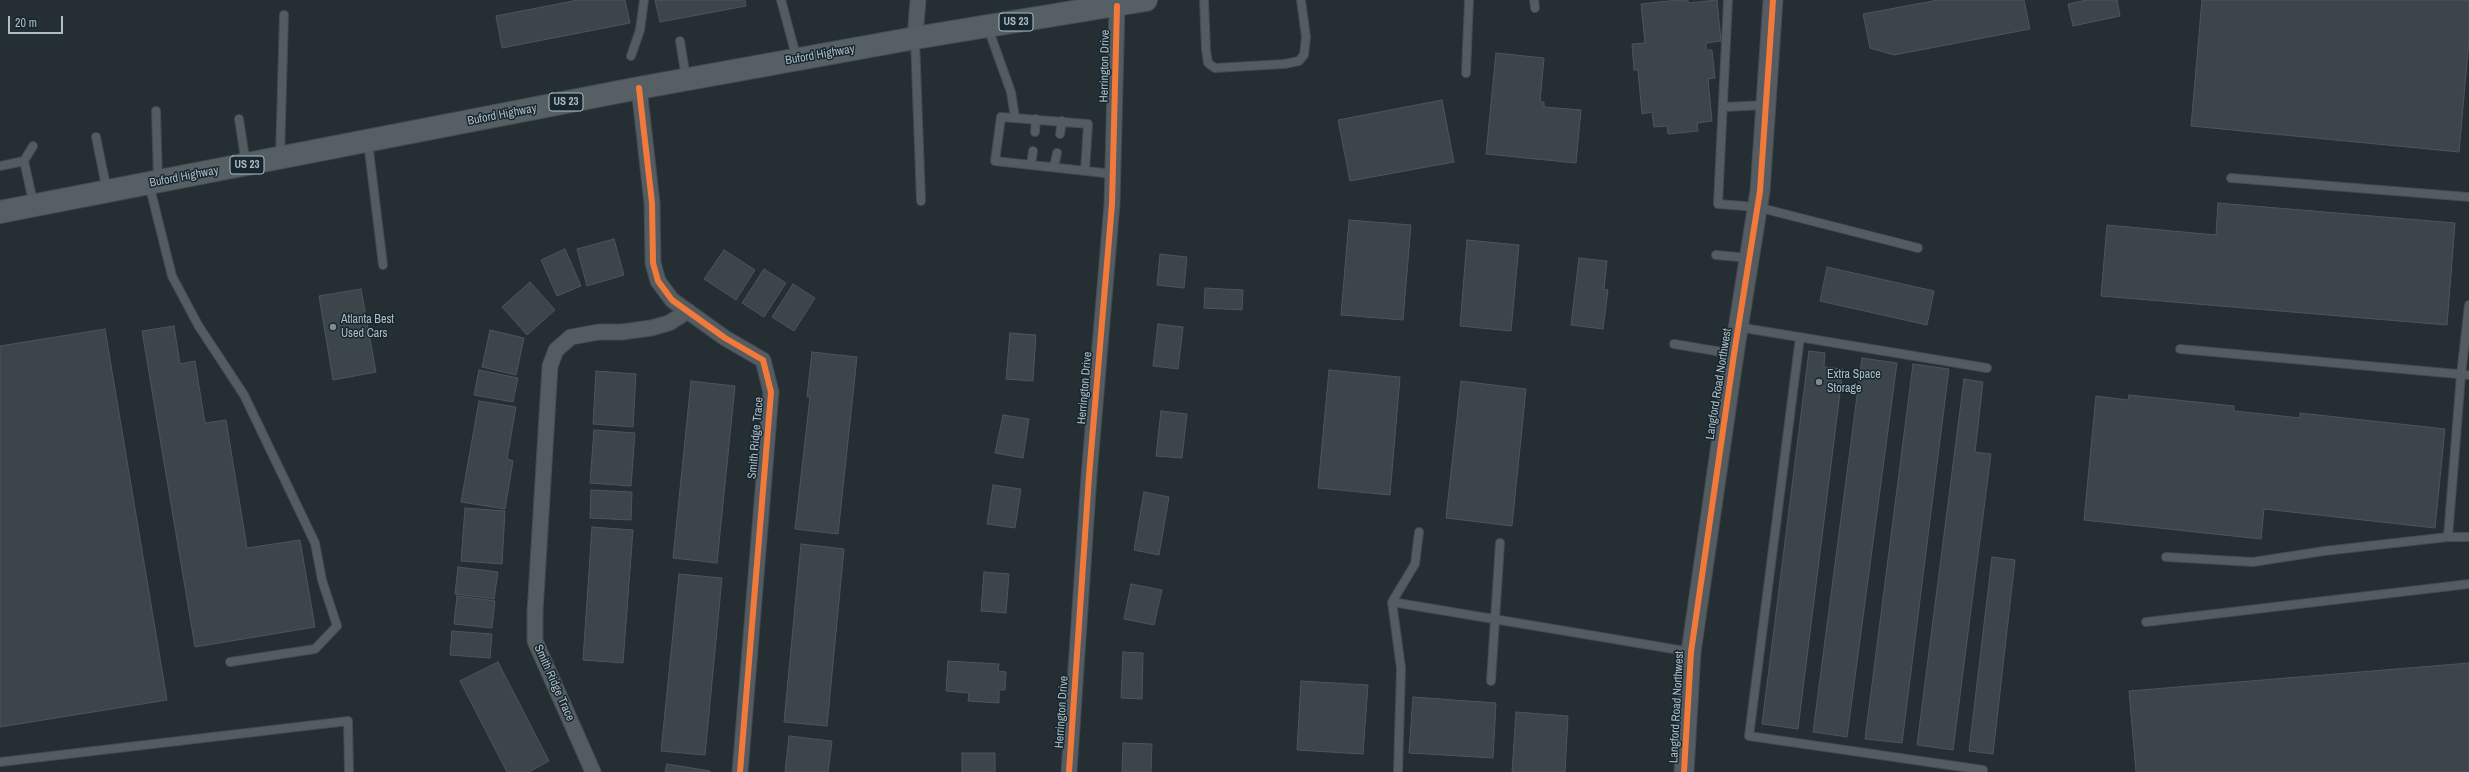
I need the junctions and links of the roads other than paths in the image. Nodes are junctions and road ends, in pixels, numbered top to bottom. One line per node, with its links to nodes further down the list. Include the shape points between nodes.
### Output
1 (644, 0): 15 (lane, via 640,30)
2 (781, 0): 16 (lane)
3 (918, 0): 13 (street)
4 (1146, 0): 10 (main road, Buford Highway / US 23)
5 (1204, 0): 6 (lane, via 1206,50 1208,62 1215,68 1299,61 1304,55 1306,37)
6 (1301, 0)
7 (1469, 0): 17 (lane)
8 (1728, 0): 21 (lane)
9 (1773, 0): 20 (street, Langford Road Northwest)
10 (1117, 6): 12 (main road, Buford Highway / US 23); 41 (street, Herrington Drive)
11 (284, 15): 34 (lane)
12 (987, 27): 13 (main road, Buford Highway / US 23); 23 (lane, via 1011,92)
13 (914, 38): 16 (main road, Buford Highway / US 23); 46 (lane)
14 (680, 42): 18 (lane)
15 (631, 56)
16 (797, 60): 18 (main road, Buford Highway / US 23)
17 (1466, 73)
18 (686, 80): 19 (main road, Buford Highway / US 23)
19 (639, 88): 30 (main road, Buford Highway / US 23); 55 (street, Smith Ridge Trace, via 652,203 653,264 658,281 672,300)
20 (1766, 105): 21 (lane); 48 (street, Langford Road Northwest)
21 (1724, 106): 48 (lane, via 1718,204)
22 (156, 111): 43 (lane)
23 (1015, 118): 25 (lane); 37 (lane, via 1001,117 995,161)
24 (239, 119): 36 (lane)
25 (1036, 119): 26 (lane); 27 (lane)
26 (1062, 121): 28 (lane); 40 (lane, via 1088,124)
27 (1035, 132)
28 (1060, 134)
29 (96, 137): 44 (lane)
30 (368, 141): 34 (main road, Buford Highway / US 23); 53 (lane)
31 (33, 146): 35 (lane)
32 (1033, 151): 37 (lane)
33 (1057, 153): 39 (lane)
34 (280, 158): 36 (main road, Buford Highway / US 23)
35 (24, 161): 38 (lane); 47 (lane)
36 (246, 165): 43 (main road, Buford Highway / US 23)
37 (1031, 165): 39 (lane)
38 (0, 166)
39 (1054, 167): 40 (lane)
40 (1085, 171): 41 (lane)
41 (1112, 174): 80 (street, Herrington Drive)
42 (2231, 178): 45 (lane)
43 (153, 183): 44 (main road, Buford Highway / US 23); 73 (lane, via 172,276 198,325 244,395 315,543 322,580 337,626 315,649)
44 (107, 192): 47 (main road, Buford Highway / US 23)
45 (2469, 197)
46 (921, 201)
47 (34, 206): 49 (main road, Buford Highway / US 23)
48 (1758, 207): 50 (lane); 52 (street, Langford Road Northwest)
49 (0, 212)
50 (1918, 248)
51 (1716, 255): 52 (lane)
52 (1749, 258): 56 (street, Langford Road Northwest)
53 (383, 265)
54 (2469, 305): 62 (lane)
55 (688, 311): 78 (street, Smith Ridge Trace, via 669,323 651,328 571,337 556,350 550,366 535,641); 79 (street, Smith Ridge Trace, via 725,338 764,360 771,392)
56 (1738, 327): 57 (lane); 60 (street, Langford Road Northwest)
57 (1800, 337): 61 (lane); 76 (lane, via 1750,736)
58 (1674, 344): 60 (lane)
59 (2180, 349): 62 (lane)
60 (1734, 354): 72 (street, Langford Road Northwest)
61 (1987, 368)
62 (2465, 375): 64 (lane)
63 (1419, 532): 69 (lane, via 1415,564)
64 (2448, 537): 65 (lane); 67 (lane, via 2253,562)
65 (2469, 537)
66 (1500, 543): 70 (lane)
67 (2166, 557)
68 (2469, 584): 71 (lane)
69 (1392, 602): 70 (lane); 81 (lane, via 1401,668)
70 (1496, 619): 72 (lane); 74 (lane)
71 (2146, 622)
72 (1691, 652): 82 (street, Langford Road Northwest)
73 (230, 662)
74 (1492, 681)
75 (0, 762): 77 (lane, via 348,721)
76 (1983, 770)
77 (349, 772)
78 (593, 772)
79 (740, 772)
80 (1069, 772)
81 (1398, 772)
82 (1684, 772)

